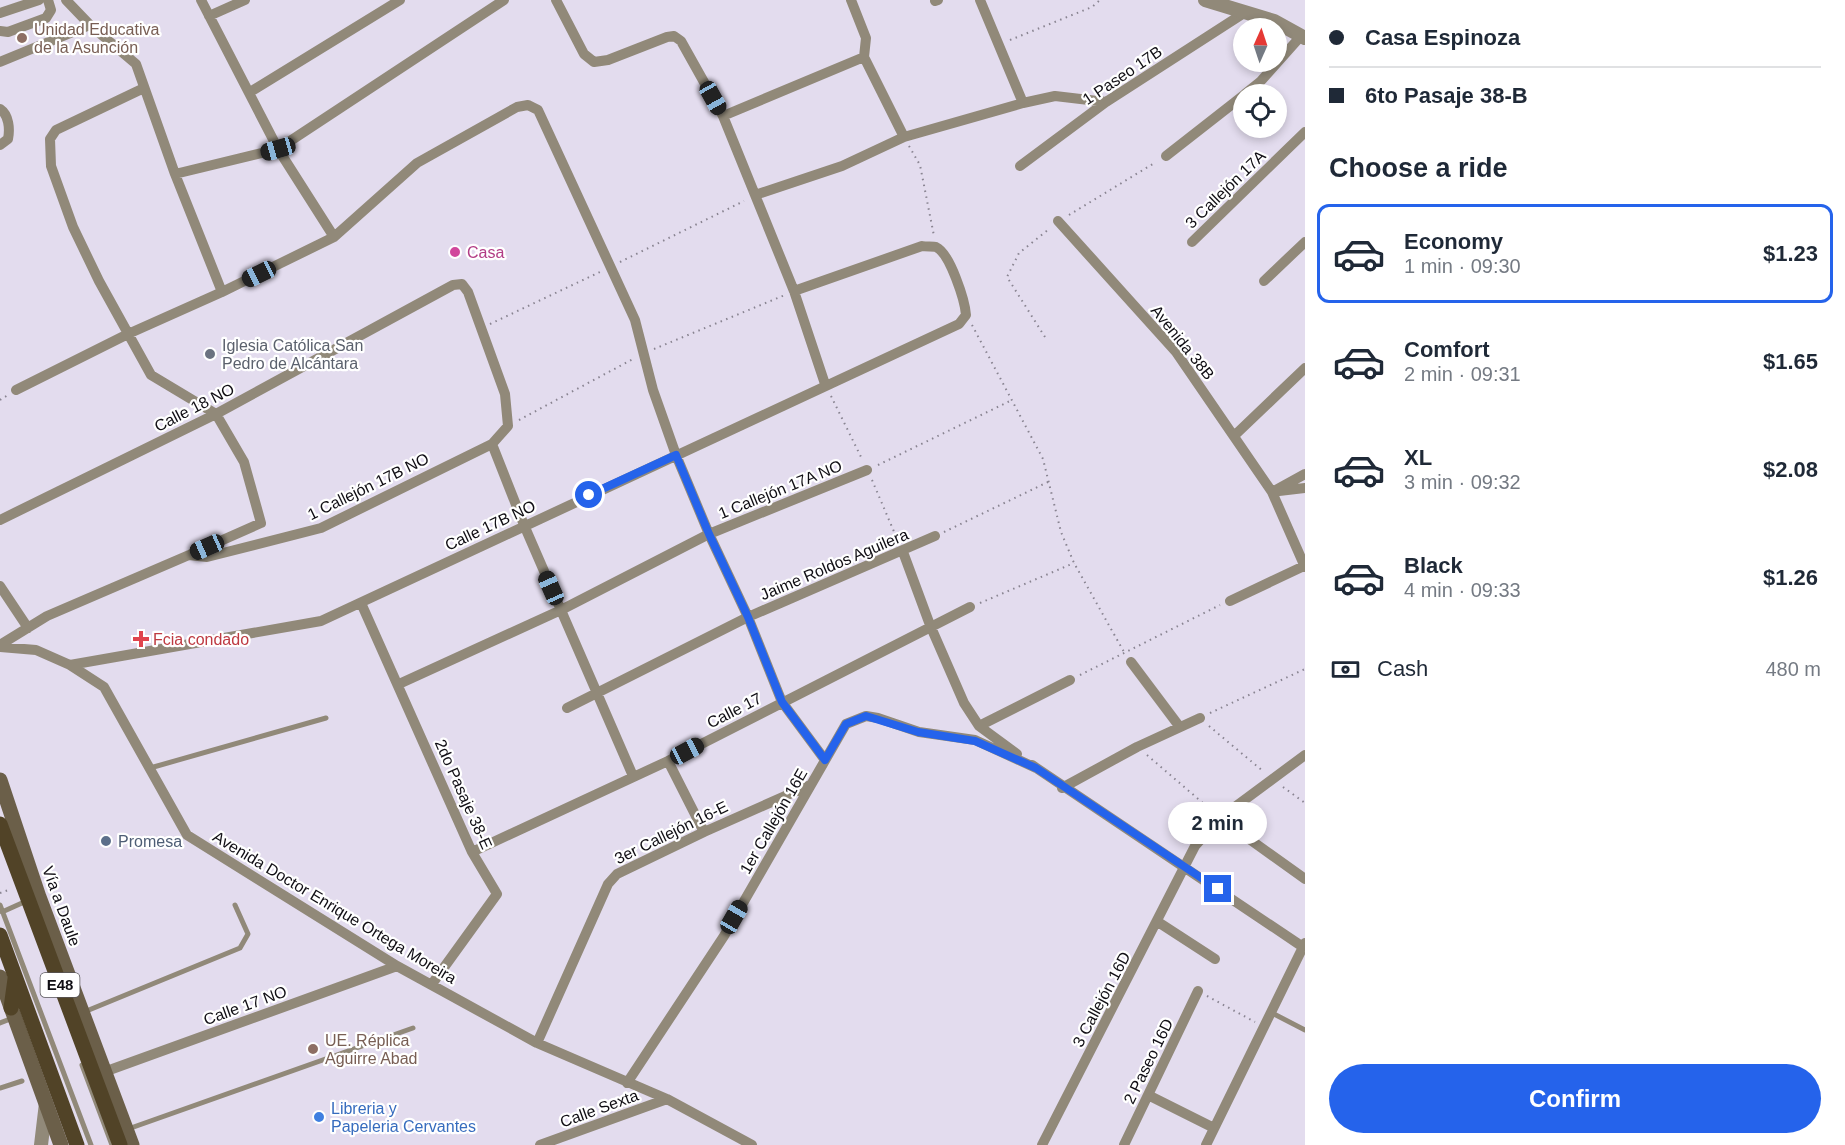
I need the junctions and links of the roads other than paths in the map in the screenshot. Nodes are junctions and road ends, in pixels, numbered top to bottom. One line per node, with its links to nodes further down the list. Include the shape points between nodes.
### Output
1 (39, 0): 12 (street)
2 (48, 0): 16 (street, via 51,10 46,18 8,32)
3 (66, 0): 15 (street)
4 (201, 0): 14 (street)
5 (245, 0): 14 (street)
6 (400, 0): 22 (street)
7 (504, 0): 31 (street)
8 (556, 0): 27 (street, via 584,54 594,62 675,36)
9 (851, 0): 18 (street, via 866,38)
10 (980, 0): 24 (street)
11 (1205, 0): 13 (street)
12 (0, 13)
13 (1244, 13): 17 (street, via 1274,21); 23 (street, 1 Paseo 17B)
14 (209, 16): 22 (street)
15 (90, 25): 19 (street); 21 (street, via 136,64)
16 (0, 30)
17 (1303, 37): 20 (street)
18 (864, 57): 27 (street); 29 (street)
19 (0, 62)
20 (1258, 84)
21 (144, 88): 34 (street); 43 (street, via 56,130 50,139 51,166 65,207)
22 (250, 92): 31 (street)
23 (1106, 102): 24 (street, via 1055,96); 33 (street, 1 Paseo 17B)
24 (1023, 103): 29 (street)
25 (1233, 104): 32 (street)
26 (0, 109): 30 (street, via 5,113 9,131 8,139)
27 (723, 117): 35 (street)
28 (1305, 132): 38 (street, 3 Callejón 17A)
29 (904, 137): 35 (street, via 842,166)
30 (0, 145)
31 (278, 149): 34 (street); 37 (street)
32 (1166, 156)
33 (1020, 166)
34 (175, 174): 42 (street)
35 (755, 195): 41 (street)
36 (1058, 221): 49 (street, Avenida 38B, via 1176,352)
37 (334, 237): 42 (street); 51 (street, via 417,163 517,106 528,105 538,110 635,320 653,390)
38 (1192, 242)
39 (1305, 242): 40 (street)
40 (1264, 281)
41 (794, 291): 45 (street); 45 (street, Calle 17B NO, via 922,246 937,247 946,256 966,304 966,315 959,324)
42 (222, 292): 43 (street)
43 (128, 334): 46 (street); 47 (street, via 152,375)
44 (1305, 368): 49 (street)
45 (825, 384): 51 (street, Calle 17B NO)
46 (16, 390)
47 (216, 414): 48 (street, Calle 18 NO, via 453,285 462,284 505,394); 56 (street, Calle 18 NO); 61 (street, via 244,462 261,523)
48 (508, 426): 50 (street, 1 Callejón 17B NO)
49 (1235, 435): 55 (street, Avenida 38B)
50 (492, 444): 57 (street); 61 (street, 1 Callejón 17B NO, via 321,528 207,557)
51 (676, 455): 57 (street, Calle 17B NO); 58 (street)
52 (867, 470): 58 (street, 1 Callejón 17A NO)
53 (1305, 474): 55 (street)
54 (1305, 488): 55 (street)
55 (1272, 492): 62 (street, Avenida 38B)
56 (0, 520)
57 (524, 525): 65 (street, Calle 17B NO); 67 (street)
58 (709, 534): 67 (street, 1 Callejón 17A NO); 68 (street)
59 (936, 536): 60 (street, Jaime Roldos Aguilera)
60 (903, 552): 68 (street, Jaime Roldos Aguilera); 69 (street)
61 (189, 555): 70 (street, 1 Callejón 17B NO, via 46,616)
62 (1305, 567): 64 (street)
63 (0, 586): 70 (street)
64 (1230, 601)
65 (361, 603): 73 (street, Calle 17B NO, via 321,621); 75 (street, 2do Pasaje 38-E)
66 (970, 607): 69 (street, Calle 17)
67 (561, 610): 75 (street, 1 Callejón 17A NO); 76 (street)
68 (748, 617): 76 (street, Jaime Roldos Aguilera); 77 (street)
69 (930, 625): 77 (street, Calle 17); 81 (street, via 964,702)
70 (28, 628): 71 (street, 1 Callejón 17B NO)
71 (0, 646): 73 (street, via 36,650)
72 (1131, 662): 82 (street)
73 (70, 665): 86 (street, Avenida Doctor Enrique Ortega Moreira, via 104,687)
74 (1070, 680): 81 (street)
75 (399, 684): 96 (street, 2do Pasaje 38-E)
76 (596, 692): 78 (street, Jaime Roldos Aguilera); 88 (street)
77 (782, 702): 84 (street); 85 (street, Calle 17)
78 (567, 708)
79 (326, 718): 86 (lane)
80 (1200, 718): 82 (street)
81 (979, 726): 87 (street)
82 (1179, 726): 91 (street)
83 (1305, 755): 92 (street, 3 Callejón 16D)
84 (825, 760): 87 (street, 1er Callejón 16E, via 846,724 866,716 918,732 975,741); 90 (street, 1er Callejón 16E)
85 (668, 761): 88 (street, Calle 17); 94 (street)
86 (150, 768): 106 (street, Avenida Doctor Enrique Ortega Moreira, via 187,835)
87 (1036, 768): 91 (street)
88 (633, 776): 96 (street, Calle 17)
89 (0, 780): 110 (main road, Vía a Daule / E48)
90 (810, 785): 94 (street, 3er Callejón 16-E); 118 (street, 1er Callejón 16E, via 724,936)
91 (1062, 788): 97 (street)
92 (1220, 818): 97 (street, 3 Callejón 16D, via 1195,846); 98 (street)
93 (0, 824): 130 (main road, Vía a Daule / E48)
94 (704, 832): 115 (street, 3er Callejón 16-E, via 626,868 608,884)
95 (0, 844): 99 (lane)
96 (472, 852): 108 (street, 2do Pasaje 38-E, via 497,894)
97 (1184, 866): 102 (street, 3 Callejón 16D); 104 (street)
98 (1305, 879)
99 (22, 903): 101 (lane); 129 (lane)
100 (235, 905): 110 (lane, via 248,934 240,948)
101 (1, 910): 128 (lane)
102 (1158, 922): 105 (street); 134 (street, 3 Callejón 16D)
103 (0, 935): 107 (main road, E48)
104 (1304, 945): 111 (street)
105 (1215, 959)
106 (397, 966): 108 (street, Avenida Doctor Enrique Ortega Moreira); 116 (street, Calle 17 NO)
107 (8, 977): 112 (main road); 127 (main road, E48)
108 (432, 984): 115 (street, Avenida Doctor Enrique Ortega Moreira)
109 (1198, 990): 120 (street, 2 Paseo 16D)
110 (82, 1013): 116 (main road, Vía a Daule / E48)
111 (1272, 1013): 114 (lane); 123 (street)
112 (9, 1016): 122 (main road)
113 (413, 1028): 124 (lane)
114 (1305, 1030)
115 (537, 1043): 118 (street, Avenida Doctor Enrique Ortega Moreira)
116 (104, 1072): 124 (main road, Vía a Daule / E48)
117 (22, 1082): 119 (lane)
118 (627, 1083): 121 (street, Avenida Doctor Enrique Ortega Moreira)
119 (0, 1088)
120 (1148, 1095): 123 (street); 135 (street, 2 Paseo 16D)
121 (667, 1100): 132 (street, Calle Sexta); 133 (street, Avenida Doctor Enrique Ortega Moreira)
122 (46, 1103): 125 (street); 126 (main road)
123 (1214, 1128): 136 (street)
124 (126, 1130): 131 (main road, Vía a Daule / E48)
125 (41, 1145)
126 (61, 1145)
127 (77, 1145)
128 (91, 1145)
129 (112, 1145)
130 (120, 1145)
131 (132, 1145)
132 (540, 1145)
133 (752, 1145)
134 (1042, 1145)
135 (1124, 1145)
136 (1206, 1145)

